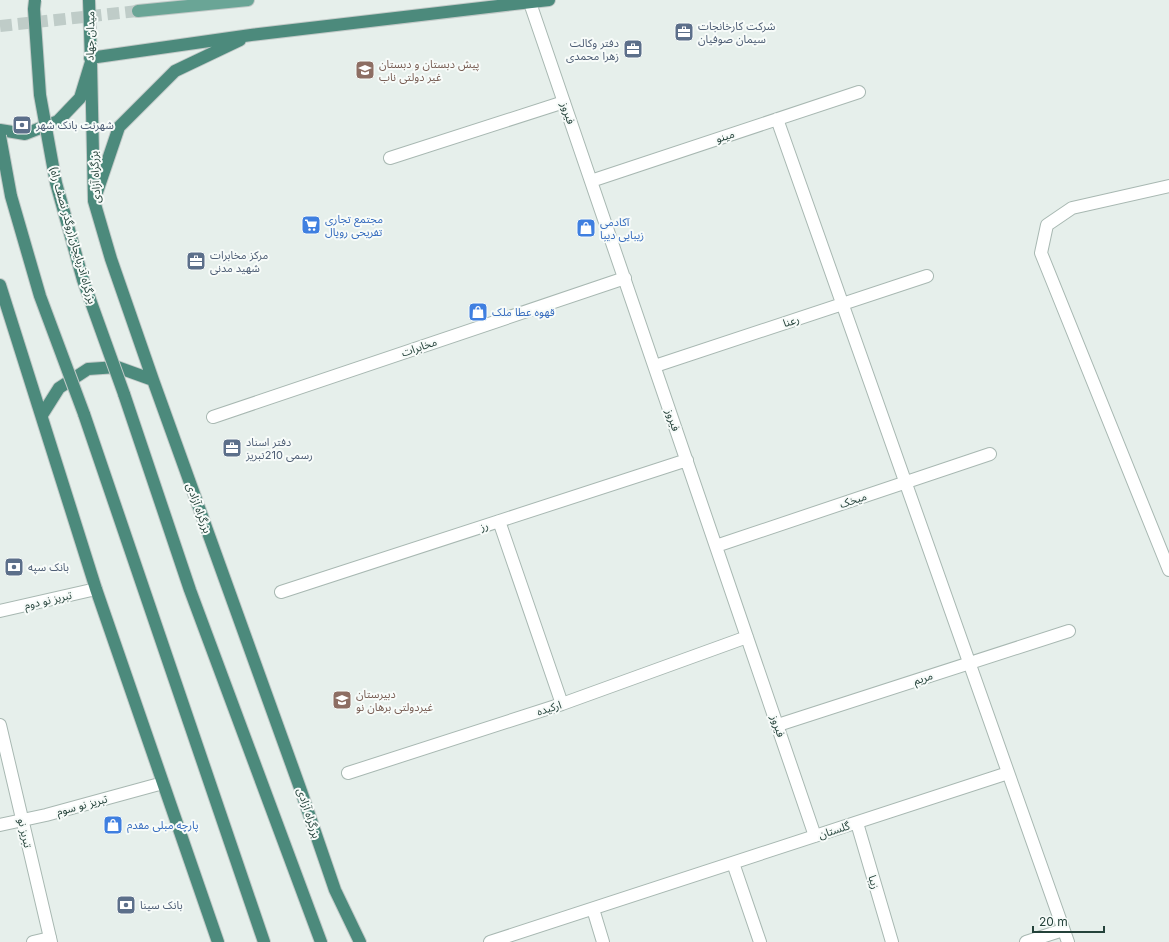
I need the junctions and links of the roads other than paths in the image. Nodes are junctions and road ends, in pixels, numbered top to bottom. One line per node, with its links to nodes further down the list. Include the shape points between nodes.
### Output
1 (35, 0): 55 (highway, بزرگراه آذربایجان(روگذر نصف راه), bridge, via 40,95 56,183 83,280 190,590)
2 (89, 0): 8 (highway, میدان جهاد)
3 (248, 0): 6 (main road)
4 (549, 0): 5 (highway)
5 (530, 3): 7 (highway); 10 (street, فیروز)
6 (138, 11)
7 (251, 34): 8 (highway); 17 (highway, via 175,71 119,127)
8 (91, 60): 12 (highway, میدان جهاد, via 80,98 58,121 25,134); 17 (highway, بزرگراه آزادی)
9 (860, 92): 11 (street, مینو)
10 (564, 102): 14 (street); 15 (street, فیروز)
11 (777, 119): 15 (street, مینو); 21 (street)
12 (0, 130)
13 (0, 136): 54 (highway, bridge, via 11,196 40,296 84,414)
14 (390, 158)
15 (591, 181): 19 (street, فیروز)
16 (1169, 186): 31 (street, via 1072,208 1047,224 1041,253)
17 (94, 201): 23 (highway, بزرگراه آزادی, via 111,259)
18 (927, 276): 21 (street, رعنا)
19 (624, 278): 22 (street, فیروز); 25 (street, مخابرات)
20 (0, 285): 24 (highway)
21 (842, 304): 22 (street, رعنا); 28 (street)
22 (655, 366): 27 (street, فیروز)
23 (153, 380): 24 (highway, via 117,367 88,369 59,388); 56 (highway, بزرگراه آزادی, via 335,890)
24 (42, 415): 32 (highway)
25 (213, 417)
26 (990, 454): 28 (street, میخک)
27 (687, 460): 29 (street, رز); 30 (street, فیروز)
28 (905, 482): 30 (street, میخک); 37 (street)
29 (499, 521): 33 (street, رز); 38 (street)
30 (716, 546): 36 (street, فیروز)
31 (1169, 570)
32 (96, 589): 34 (street, تبریز نو دوم); 43 (highway)
33 (281, 592)
34 (0, 611)
35 (1069, 631): 37 (street, مریم)
36 (747, 637): 38 (street, ارکیده); 40 (street, فیروز)
37 (969, 664): 40 (street, مریم); 42 (street)
38 (562, 704): 41 (street, ارکیده)
39 (0, 724): 44 (street, تبریز نو)
40 (778, 725): 47 (street, فیروز)
41 (348, 773)
42 (1008, 773): 45 (street, گلستان); 50 (street)
43 (163, 783): 44 (street, تبریز نو سوم); 53 (highway)
44 (22, 820): 46 (street, تبریز نو سوم); 51 (street, تبریز نو)
45 (857, 822): 47 (street, گلستان); 60 (street, زیبا)
46 (0, 824)
47 (815, 836): 48 (street, گلستان)
48 (733, 863): 49 (street, گلستان); 59 (street)
49 (593, 909): 57 (street, گلستان); 58 (street)
50 (1063, 930): 61 (street); 62 (street)
51 (50, 940): 52 (street)
52 (33, 942)
53 (218, 942)
54 (264, 942)
55 (321, 942)
56 (360, 942)
57 (490, 942)
58 (603, 942)
59 (760, 942)
60 (892, 942)
61 (1026, 942)
62 (1068, 942)

